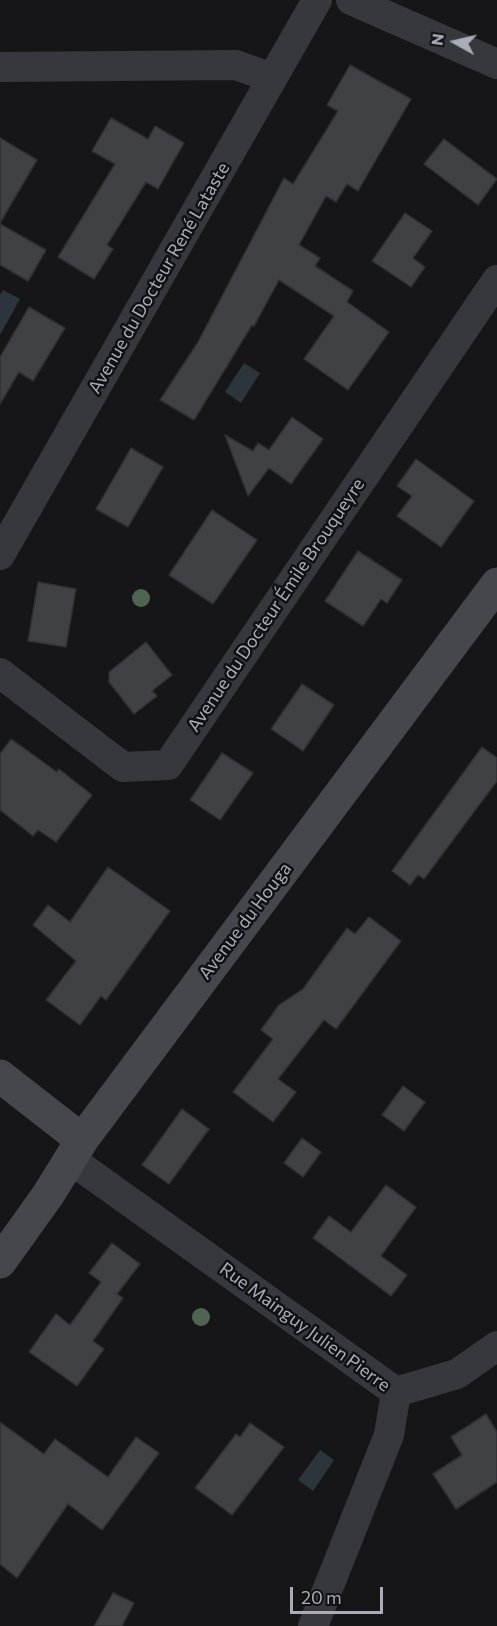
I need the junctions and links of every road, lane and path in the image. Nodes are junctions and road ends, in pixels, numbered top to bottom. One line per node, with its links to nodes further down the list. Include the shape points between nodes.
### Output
1 (317, 0): 5 (street, Avenue du Docteur René Lataste)
2 (351, 0): 3 (street)
3 (497, 64)
4 (0, 67): 5 (street, via 236,65)
5 (272, 78): 7 (street, Avenue du Docteur René Lataste)
6 (497, 280): 9 (street, Avenue du Docteur Émile Brouqueyre, via 168,765 123,767)
7 (0, 555)
8 (496, 588): 11 (main road, Avenue du Houga)
9 (0, 673)
10 (0, 1076): 11 (main road)
11 (76, 1150): 12 (main road, Avenue du Houga); 14 (street, Rue Mainguy Julien Pierre)
12 (0, 1262)
13 (497, 1346): 14 (street, via 457,1374)
14 (396, 1392): 15 (street, Rue Mainguy Julien Pierre, via 389,1435)
15 (313, 1626)

